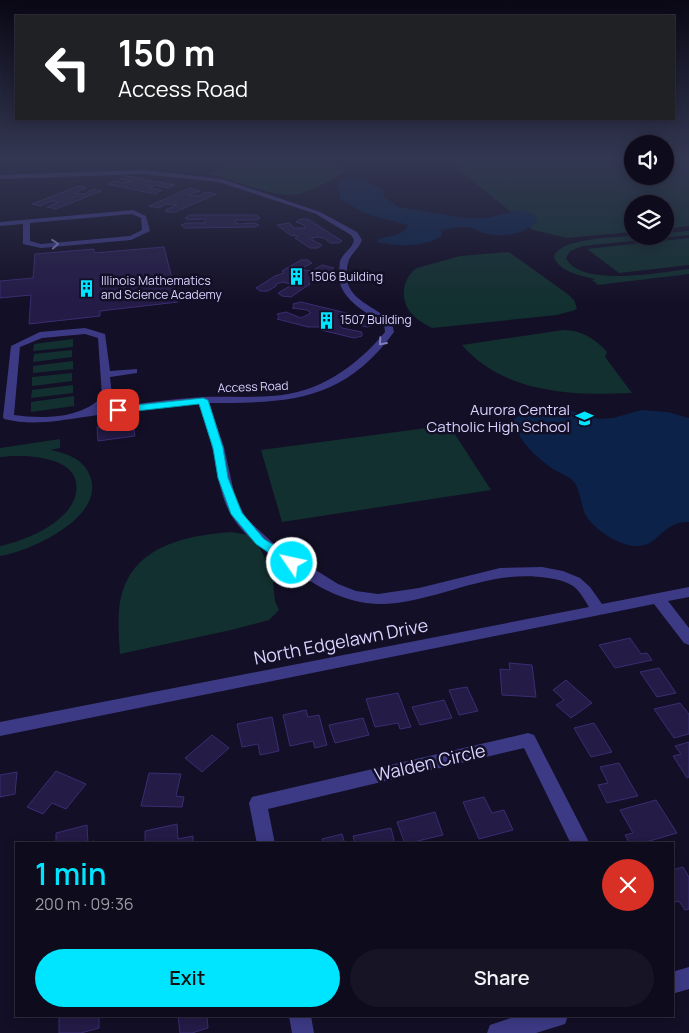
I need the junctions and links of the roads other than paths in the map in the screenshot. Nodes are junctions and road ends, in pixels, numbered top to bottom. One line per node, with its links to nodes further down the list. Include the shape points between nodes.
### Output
1 (302, 207): 6 (street, Access Road, one-way to 6, via 354,234 358,240 344,260 343,281 361,305 388,323 390,332 360,363 322,389 279,399)
2 (27, 223): 2 (street, one-way to 2, via 26,242 41,246 131,238 146,231 144,217 133,212); 3 (street)
3 (0, 224)
4 (134, 371): 5 (street)
5 (106, 375): 7 (street, via 104,404); 8 (street, via 102,336 95,333 40,335 16,346 8,417)
6 (203, 400): 7 (street, Access Road); 12 (street, via 218,448 223,478 237,514 260,541 324,584 347,594 378,599 407,595 486,574 531,570 560,575 576,582)
7 (83, 414): 8 (street)
8 (35, 420): 9 (street)
9 (0, 425)
10 (689, 592): 11 (street, North Edgelawn Drive)
11 (658, 598): 12 (street, North Edgelawn Drive); 13 (street)
12 (598, 610): 14 (street, North Edgelawn Drive)
13 (689, 638)
14 (0, 729)
15 (266, 842): 16 (street, Walden Circle, via 258,803 528,740)
16 (580, 842)
17 (689, 978): 18 (street)
18 (674, 982)
19 (300, 1017): 21 (street)
20 (554, 1017): 22 (street)
21 (303, 1033)
22 (498, 1033)

